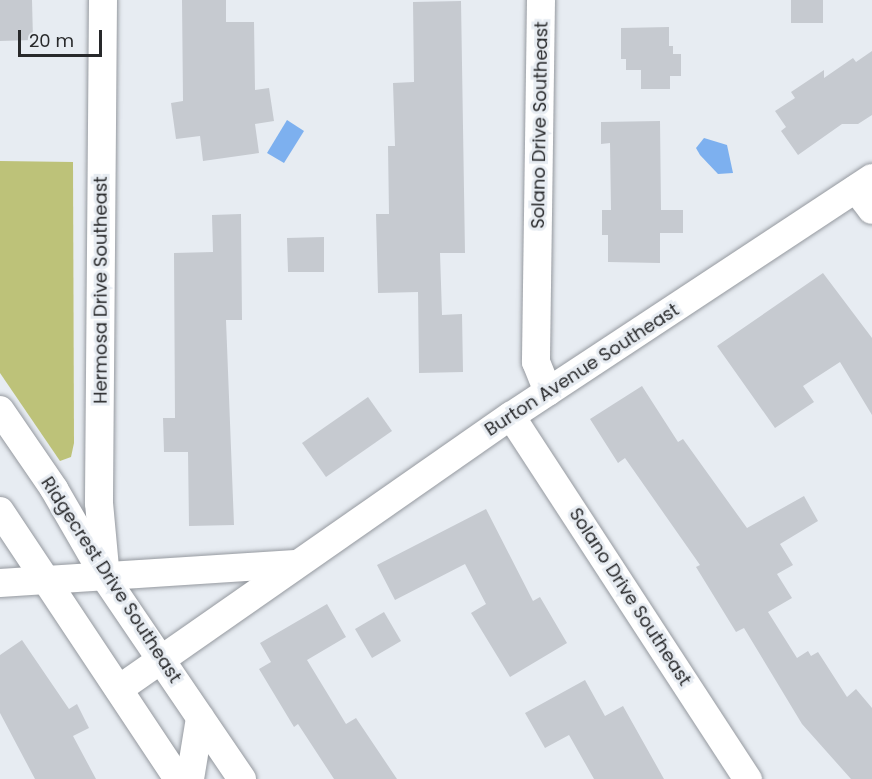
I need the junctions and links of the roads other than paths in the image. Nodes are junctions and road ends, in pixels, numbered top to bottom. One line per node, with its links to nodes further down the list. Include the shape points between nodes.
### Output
1 (103, 0): 9 (street, Hermosa Drive Southeast, via 99,503)
2 (542, 0): 4 (street, Solano Drive Southeast, via 536,362)
3 (867, 192): 4 (street, Burton Avenue Southeast)
4 (548, 392): 6 (street, Burton Avenue Southeast)
5 (0, 410): 9 (street, Ridgecrest Drive Southeast, via 54,489)
6 (511, 416): 8 (street, Burton Avenue Southeast); 18 (street, Solano Drive Southeast)
7 (0, 512): 10 (street)
8 (295, 564): 9 (street, Burton Avenue Southeast); 12 (street, Burton Avenue Southeast)
9 (106, 579): 10 (street, Burton Avenue Southeast); 12 (street, Ridgecrest Drive Southeast)
10 (48, 582): 11 (street, Burton Avenue Southeast); 13 (street)
11 (0, 583)
12 (161, 660): 13 (street, Burton Avenue Southeast); 14 (street, Ridgecrest Drive Southeast)
13 (119, 689): 15 (street)
14 (200, 718): 16 (street); 17 (street, Ridgecrest Drive Southeast)
15 (178, 779)
16 (190, 779)
17 (242, 779)
18 (748, 779)

